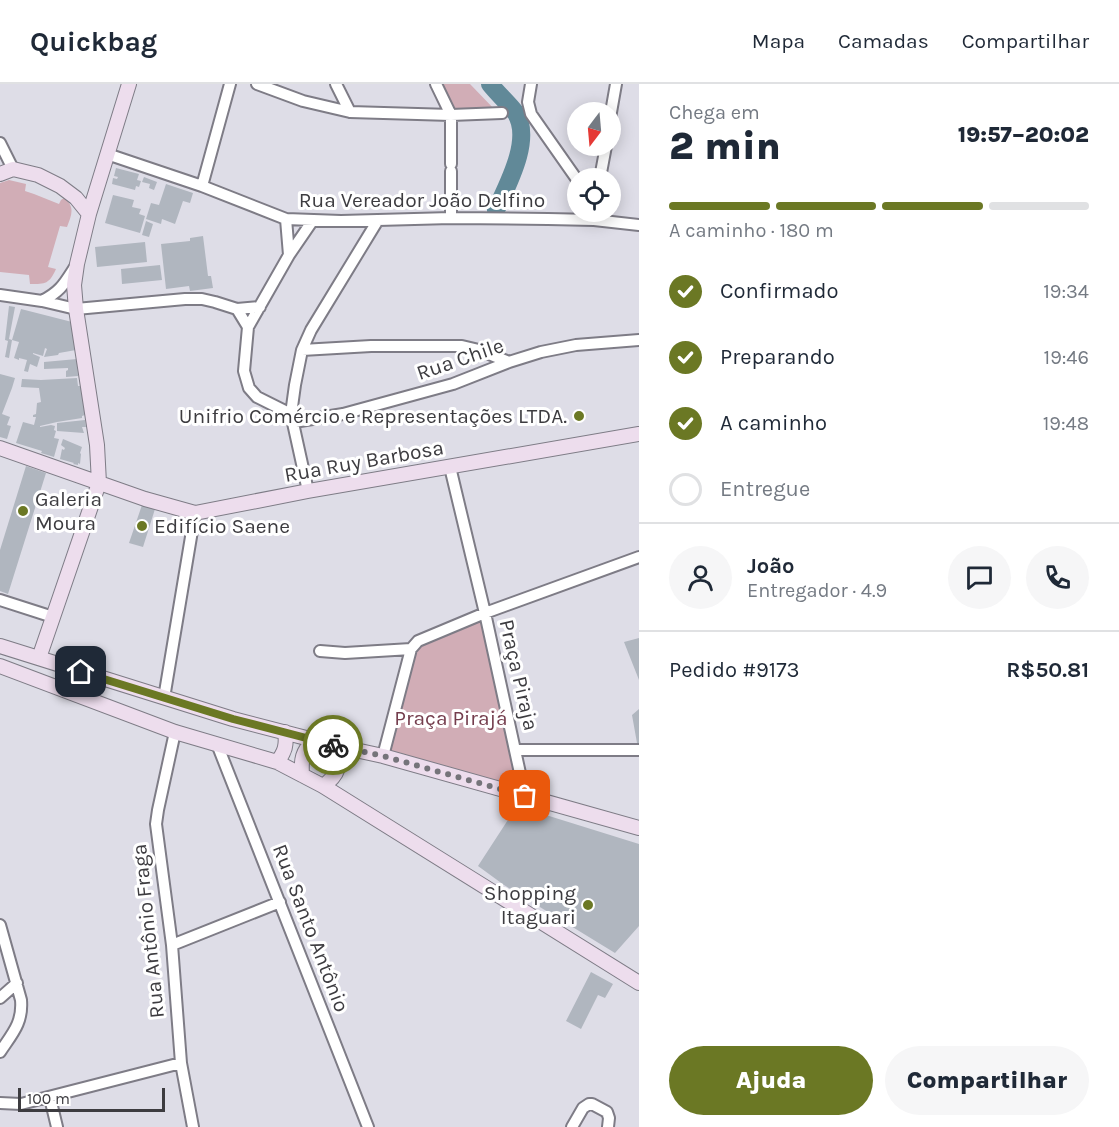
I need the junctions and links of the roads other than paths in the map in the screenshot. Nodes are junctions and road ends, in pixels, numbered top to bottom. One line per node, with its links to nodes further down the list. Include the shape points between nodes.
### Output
1 (129, 84): 13 (main road)
2 (230, 84): 16 (street)
3 (257, 84): 9 (street, via 303,101)
4 (336, 84): 9 (street)
5 (436, 84): 11 (street)
6 (531, 84): 14 (street, via 531,114)
7 (616, 84): 8 (street)
8 (613, 102)
9 (350, 112): 11 (street)
10 (502, 113): 11 (street)
11 (451, 115): 19 (street)
12 (0, 143): 15 (street)
13 (108, 154): 16 (street, Rua Vereador João Delfino); 17 (main road)
14 (569, 168)
15 (7, 171): 17 (main road, via 38,175 60,186)
16 (201, 186): 20 (street, Rua Vereador João Delfino)
17 (89, 214): 26 (main road)
18 (567, 216): 19 (street, Rua Vereador João Delfino)
19 (451, 218): 22 (street, Rua Vereador João Delfino)
20 (286, 219): 21 (street, Rua Vereador João Delfino); 25 (street)
21 (313, 220): 22 (street, Rua Vereador João Delfino); 25 (street)
22 (378, 220): 34 (street)
23 (621, 221): 24 (street, Rua Vereador João Delfino)
24 (639, 225)
25 (289, 255): 29 (street)
26 (77, 264): 28 (street, via 56,294); 30 (main road)
27 (0, 295): 28 (street)
28 (42, 301): 30 (street)
29 (260, 307): 31 (street); 32 (street)
30 (76, 309): 31 (street, via 185,299); 40 (main road, via 94,418)
31 (237, 309): 32 (street)
32 (248, 327): 36 (street, via 244,371 249,388)
33 (639, 340): 35 (street, Rua Chile, via 576,345)
34 (302, 350): 35 (street, via 462,346); 36 (street)
35 (509, 362): 36 (street, Rua Chile, via 453,384 333,416)
36 (293, 418): 41 (street)
37 (639, 434): 39 (main road, Rua Ruy Barbosa)
38 (0, 448): 40 (main road, Rua Ruy Barbosa)
39 (450, 467): 41 (main road, Rua Ruy Barbosa); 45 (street)
40 (99, 483): 42 (main road, Rua Ruy Barbosa); 46 (main road)
41 (308, 492): 42 (main road, Rua Ruy Barbosa)
42 (195, 513): 52 (street)
43 (639, 557): 45 (street)
44 (0, 600): 46 (street)
45 (485, 613): 48 (street, Praça Piraja, via 418,641); 58 (street, Praça Piraja)
46 (53, 617): 50 (main road)
47 (0, 646): 50 (main road)
48 (411, 649): 49 (street); 60 (street)
49 (320, 651)
50 (39, 658): 52 (main road)
51 (1, 670): 53 (main road)
52 (164, 698): 54 (main road)
53 (175, 732): 56 (main road); 67 (street, Rua Antônio Fraga, via 156,824)
54 (285, 732): 55 (main road); 61 (main road, via 286,747)
55 (314, 740): 57 (main road); 62 (main road, via 306,748 301,764)
56 (217, 744): 61 (main road); 65 (street, Rua Santo Antônio)
57 (337, 746): 60 (main road); 62 (main road, via 336,773 331,780)
58 (516, 750): 59 (street); 63 (street, Praça Piraja)
59 (639, 750)
60 (383, 756): 63 (main road)
61 (277, 762): 62 (main road)
62 (313, 781): 69 (main road)
63 (525, 796): 64 (main road)
64 (639, 828)
65 (280, 902): 67 (street); 77 (street, Rua Santo Antônio)
66 (0, 925): 68 (street)
67 (172, 945): 72 (street, Rua Antônio Fraga)
68 (16, 983): 70 (street); 71 (street, via 21,1000 20,1021)
69 (639, 983)
70 (0, 998)
71 (0, 1052)
72 (181, 1063): 73 (street); 76 (street, Rua Antônio Fraga)
73 (50, 1098): 74 (street); 75 (street)
74 (2, 1104)
75 (57, 1127)
76 (193, 1127)
77 (368, 1127)
78 (572, 1127): 79 (street, via 589,1104 607,1112)
79 (608, 1127)

